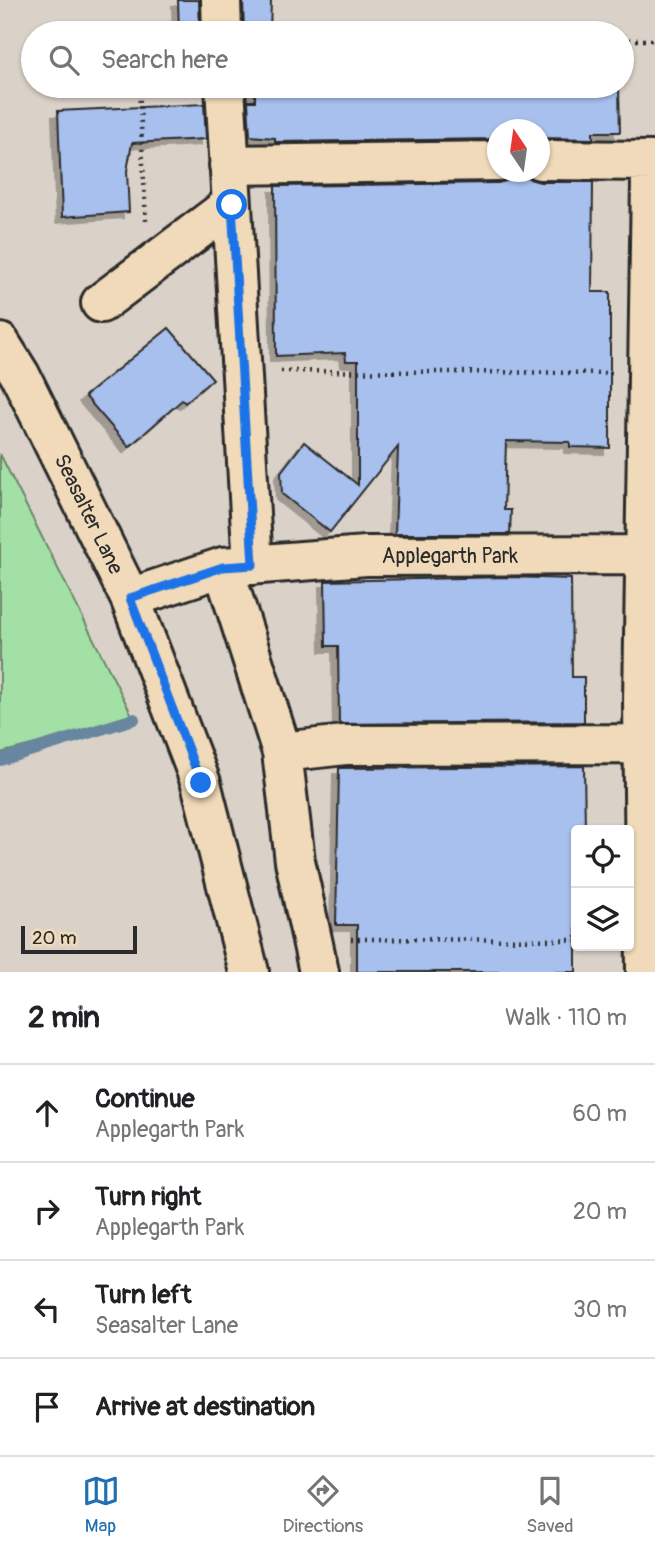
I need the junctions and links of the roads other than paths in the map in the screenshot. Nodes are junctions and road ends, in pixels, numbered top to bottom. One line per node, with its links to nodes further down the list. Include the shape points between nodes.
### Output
1 (221, 0): 2 (street)
2 (222, 21)
3 (226, 98): 7 (street)
4 (550, 160): 6 (street)
5 (487, 161): 7 (street)
6 (655, 161)
7 (229, 165): 9 (street)
8 (655, 167): 12 (street, via 651,180)
9 (232, 205): 10 (street); 13 (street, via 242,371)
10 (101, 303)
11 (0, 343): 14 (street, Seasalter Lane, via 20,374)
12 (647, 555): 13 (street, Applegarth Park, via 366,556); 15 (street)
13 (238, 566): 14 (street, Applegarth Park); 16 (street)
14 (130, 598): 18 (street, Seasalter Lane, via 201,783)
15 (643, 744): 16 (street, via 345,745); 19 (street)
16 (282, 751): 17 (street, via 295,862)
17 (315, 955)
18 (249, 972)
19 (646, 972)

